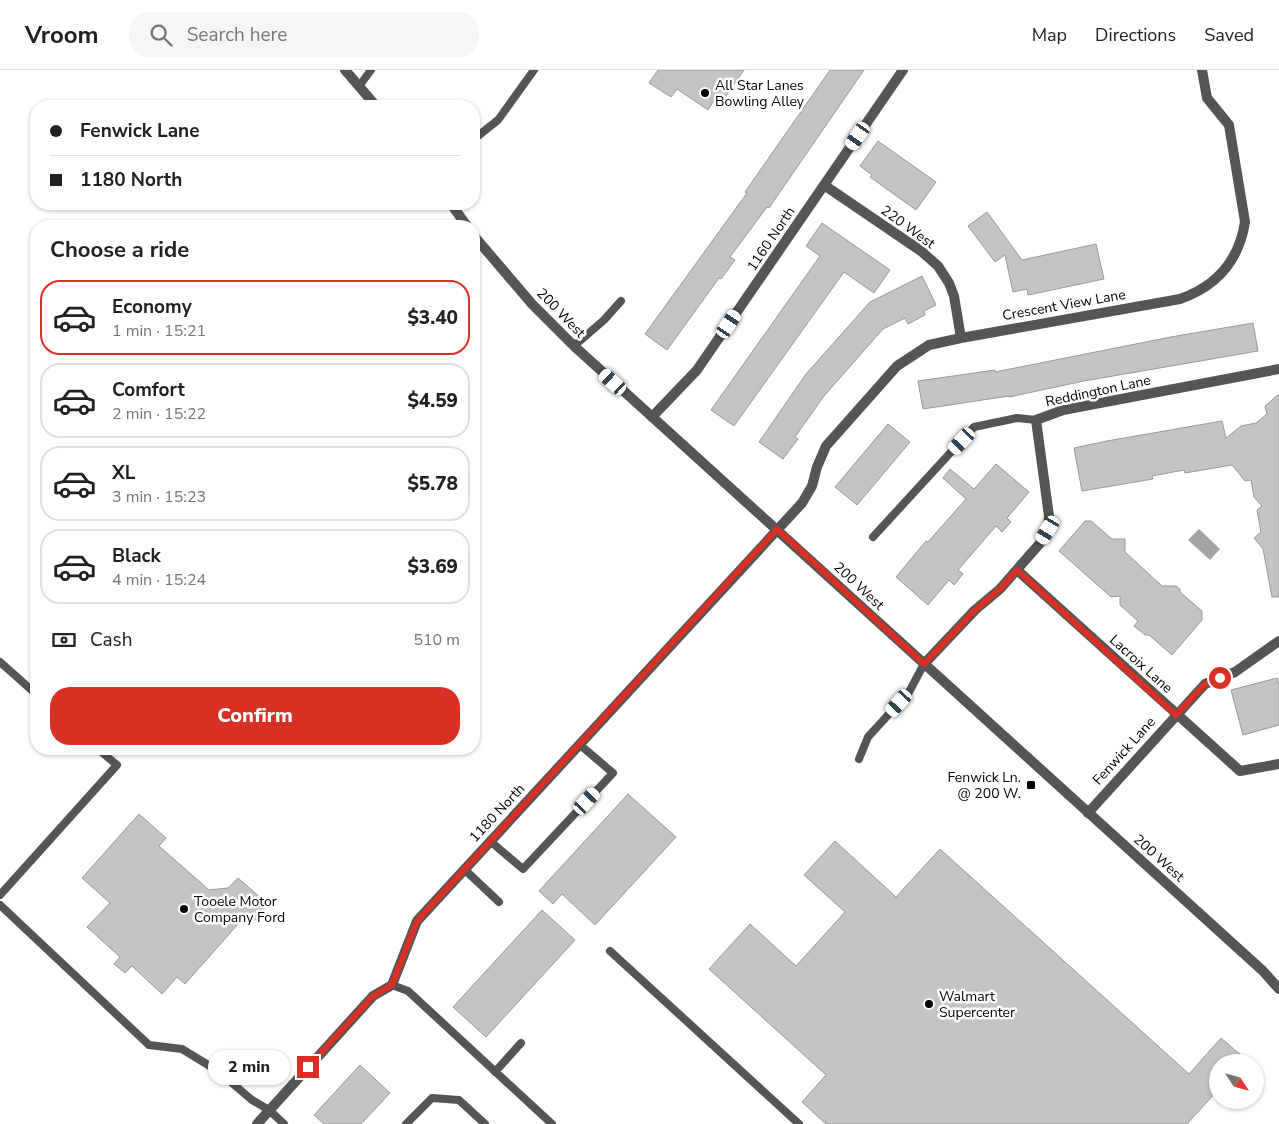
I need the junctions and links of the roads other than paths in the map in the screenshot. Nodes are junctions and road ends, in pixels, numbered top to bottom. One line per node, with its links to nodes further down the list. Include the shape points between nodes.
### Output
1 (346, 70): 6 (street)
2 (371, 70): 6 (lane)
3 (534, 70): 8 (lane, via 498,120)
4 (903, 70): 9 (street, 1160 North)
5 (1202, 70): 12 (street, Crescent View Lane, via 1208,98 1229,125 1245,222 1238,249 1223,272 1204,289 1180,299)
6 (360, 85): 7 (street)
7 (371, 100)
8 (480, 134)
9 (824, 185): 12 (street, 220 West, via 938,266 954,296); 15 (street, 1160 North, via 697,370)
10 (480, 243): 13 (street, 200 West, via 532,304)
11 (621, 301): 13 (lane)
12 (961, 338): 17 (street, Crescent View Lane, via 929,345 897,366 826,446 802,503)
13 (574, 346): 15 (street, 200 West)
14 (1279, 369): 16 (street, Reddington Lane, via 1064,410)
15 (652, 417): 17 (street, 200 West)
16 (1036, 420): 18 (lane, via 1017,418 974,427); 19 (street, Reddington Lane, via 1049,516 1048,530)
17 (777, 529): 22 (street, 200 West); 25 (street, 1180 North)
18 (873, 537)
19 (1017, 570): 22 (street, Reddington Lane); 24 (street, Lacroix Lane)
20 (1279, 641): 24 (street, Fenwick Lane, via 1235,672 1205,684)
21 (0, 662): 23 (lane)
22 (924, 664): 27 (lane, via 909,692 868,737); 29 (street, 200 West)
23 (30, 689)
24 (1176, 715): 28 (street, Lacroix Lane, via 1240,771); 29 (street, Fenwick Lane)
25 (580, 744): 30 (street, 1180 North); 30 (lane, via 613,774 523,869)
26 (105, 755): 32 (lane, via 117,765)
27 (859, 759)
28 (1279, 764)
29 (1088, 813): 37 (street, 200 West)
30 (490, 840): 31 (street, 1180 North)
31 (464, 869): 33 (lane); 36 (street, 1180 North, via 417,921)
32 (0, 895)
33 (499, 902)
34 (0, 905): 40 (lane, via 149,1045 182,1049 218,1071)
35 (610, 951): 46 (lane)
36 (392, 985): 39 (lane, via 408,991); 40 (street, via 373,996)
37 (1279, 989)
38 (521, 1043): 39 (lane)
39 (495, 1072): 45 (lane)
40 (269, 1110): 41 (street); 42 (lane)
41 (257, 1124)
42 (284, 1124)
43 (406, 1124): 44 (lane, via 432,1098 459,1100)
44 (485, 1124)
45 (552, 1124)
46 (799, 1124)

